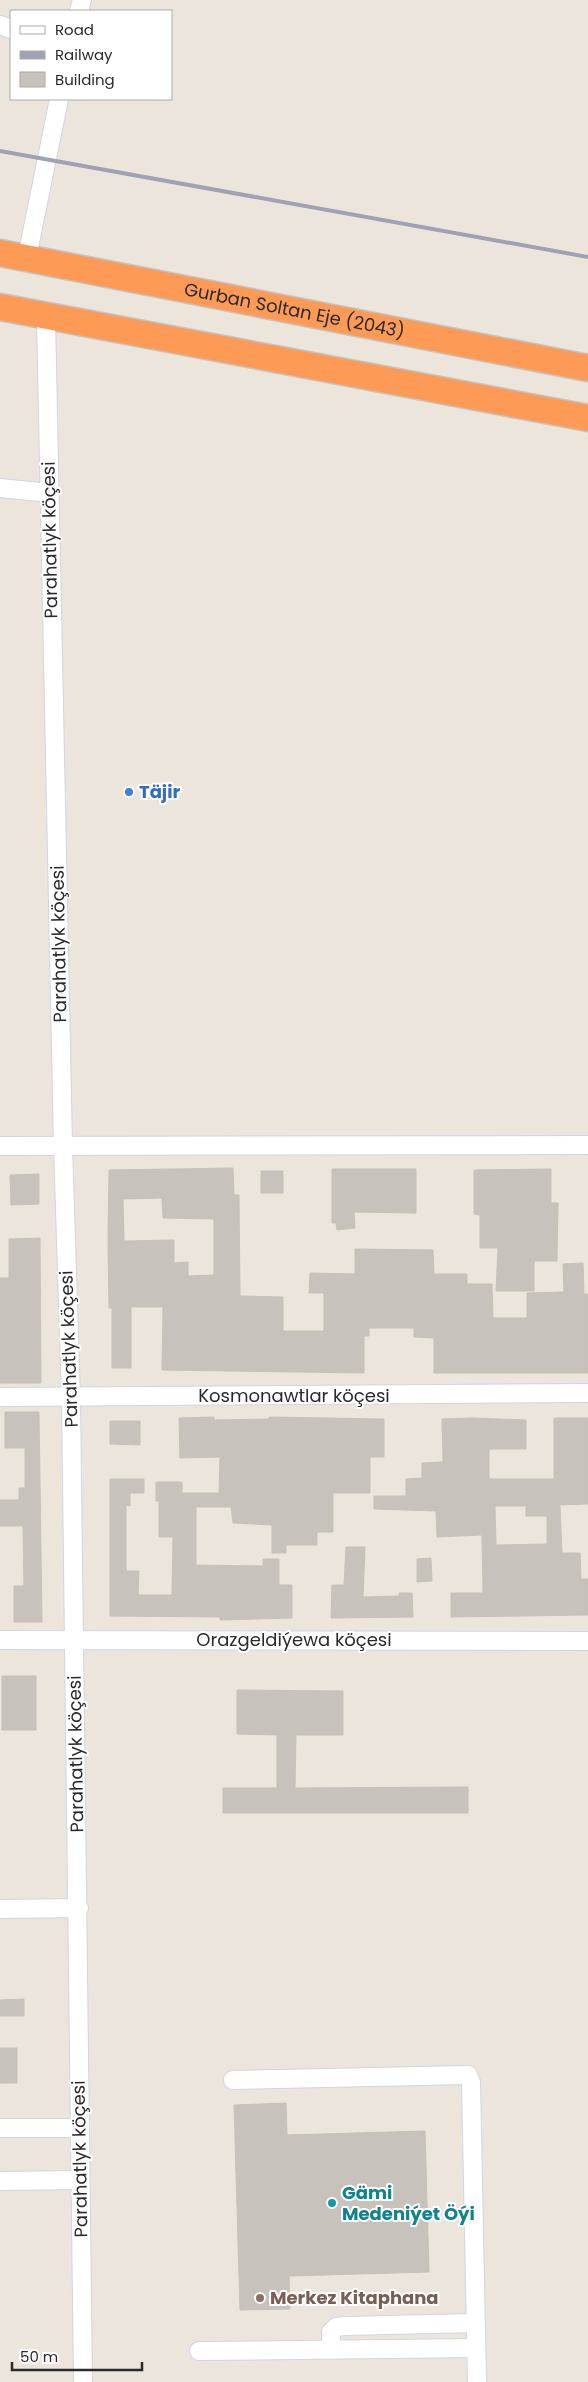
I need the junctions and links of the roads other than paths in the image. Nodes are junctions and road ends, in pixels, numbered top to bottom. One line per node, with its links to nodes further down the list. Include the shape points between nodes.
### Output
1 (59, 100): 3 (street)
2 (0, 252): 3 (highway, Gurban Soltan Eje (2043))
3 (26, 258): 6 (highway, Gurban Soltan Eje (2043))
4 (0, 308): 5 (highway)
5 (46, 317): 7 (highway); 9 (street, Parahatlyk köçesi)
6 (588, 368)
7 (588, 418)
8 (0, 488): 9 (street)
9 (49, 493): 12 (street, Parahatlyk köçesi)
10 (588, 1145): 12 (street)
11 (0, 1146): 12 (street)
12 (63, 1146): 15 (street, Parahatlyk köçesi)
13 (588, 1393): 15 (street, Kosmonawtlar köçesi)
14 (0, 1397): 15 (street, Kosmonawtlar köçesi)
15 (71, 1398): 16 (street, Parahatlyk köçesi)
16 (73, 1639): 17 (street, Orazgeldiýewa köçesi); 18 (street, Orazgeldiýewa köçesi); 19 (street, Parahatlyk köçesi)
17 (0, 1640)
18 (588, 1641)
19 (79, 1908): 20 (street); 23 (street, Parahatlyk köçesi)
20 (0, 1910)
21 (233, 2080): 26 (street, via 468,2075 471,2082)
22 (0, 2128): 23 (street)
23 (80, 2128): 24 (street, Parahatlyk köçesi)
24 (80, 2180): 25 (street); 30 (street, Parahatlyk köçesi)
25 (0, 2181)
26 (476, 2323): 27 (street); 28 (street, via 344,2326 331,2332)
27 (476, 2348): 28 (street); 31 (street)
28 (331, 2350): 29 (street)
29 (199, 2351)
30 (84, 2382)
31 (477, 2382)

